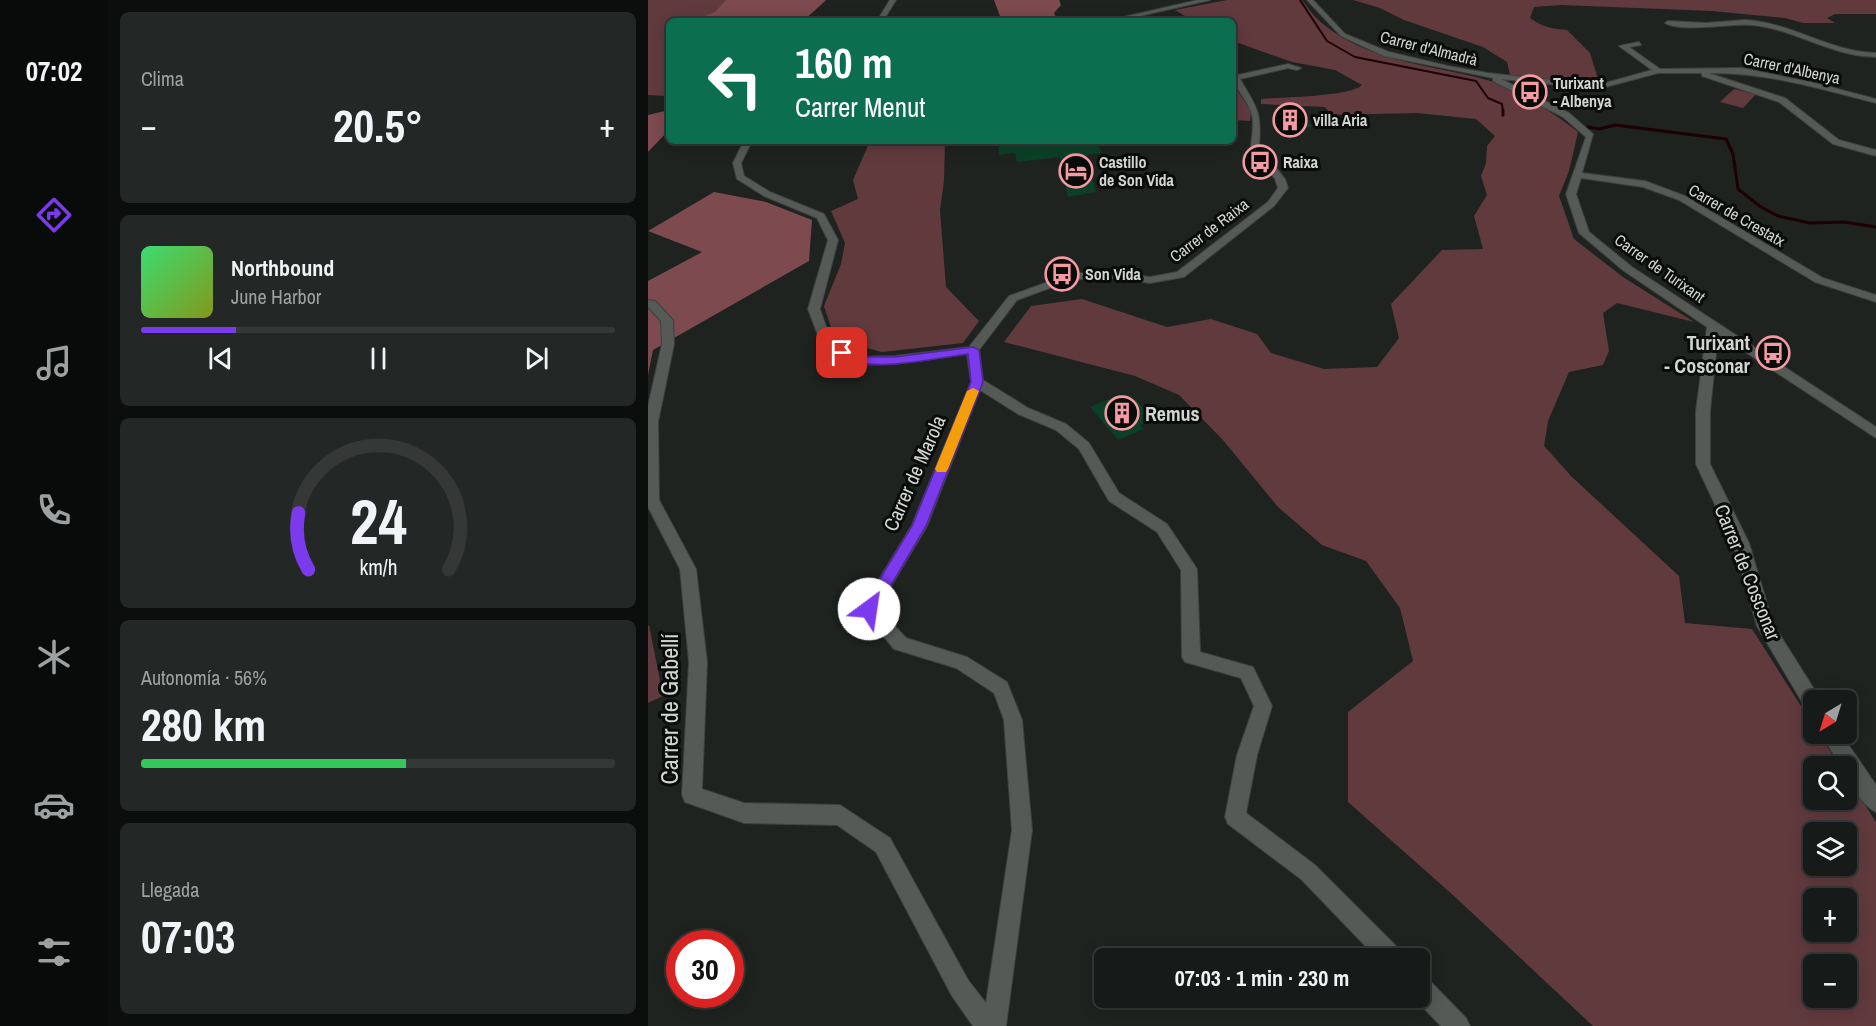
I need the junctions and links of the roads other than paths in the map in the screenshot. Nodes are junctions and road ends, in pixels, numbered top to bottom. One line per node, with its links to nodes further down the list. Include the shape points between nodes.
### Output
1 (893, 0): 4 (street)
2 (1207, 0): 5 (street)
3 (1310, 0): 12 (street, Carrer d'Almadrà, via 1343,35 1387,54)
4 (882, 18)
5 (1123, 18)
6 (1668, 23): 8 (street, via 1761,24 1823,46)
7 (1639, 44): 11 (street, via 1622,45)
8 (1876, 55)
9 (1297, 68): 13 (street, via 1288,66)
10 (1698, 70): 11 (street, Carrer d'Albenya); 17 (street, Carrer d'Albenya, via 1767,74); 19 (street, via 1782,100 1836,142)
11 (1658, 71): 15 (street, Carrer d'Albenya, via 1598,87)
12 (1488, 75): 15 (street, Carrer d'Albenya); 16 (street, Carrer de Turixant)
13 (1236, 76)
14 (1236, 79): 24 (street, Carrer de Raixa, via 1255,111 1255,146 1283,188 1271,204 1180,275 1150,280 1101,274 1070,277 1012,298)
15 (1533, 80): 16 (street)
16 (1518, 90): 20 (street, Carrer de Turixant, via 1566,115 1590,136)
17 (1876, 101)
18 (746, 144): 24 (street, via 737,163 740,177 767,194 821,216 832,240 814,309 826,346 857,361)
19 (1876, 153)
20 (1578, 175): 21 (street, Carrer de Crestatx, via 1645,184 1682,198 1819,280); 23 (street, Carrer de Turixant, via 1570,194 1584,233 1628,269)
21 (1876, 299)
22 (648, 303): 32 (street, Carrer de Gabellí, via 668,320 668,344 651,422 652,500 688,569 698,662 692,795 744,813 840,815 883,845 960,988)
23 (1713, 325): 26 (street, Carrer de Turixant); 27 (street, Carrer de Cosconar, via 1703,411 1703,464 1741,543 1765,626)
24 (973, 350): 25 (street, Carrer de Marola)
25 (977, 382): 30 (street, via 1023,411 1061,427 1084,446 1114,497 1162,528 1189,569 1191,657 1246,672 1263,706 1247,755 1235,817 1308,872); 33 (street, Carrer de Marola, via 919,526 869,609 900,644 961,662 1001,688 1013,720 1023,830)
26 (1876, 433)
27 (1804, 690)
28 (1837, 744): 29 (street)
29 (1876, 802)
30 (1382, 948)
31 (1430, 997): 34 (street)
32 (988, 1026)
33 (993, 1026)
34 (1458, 1026)

